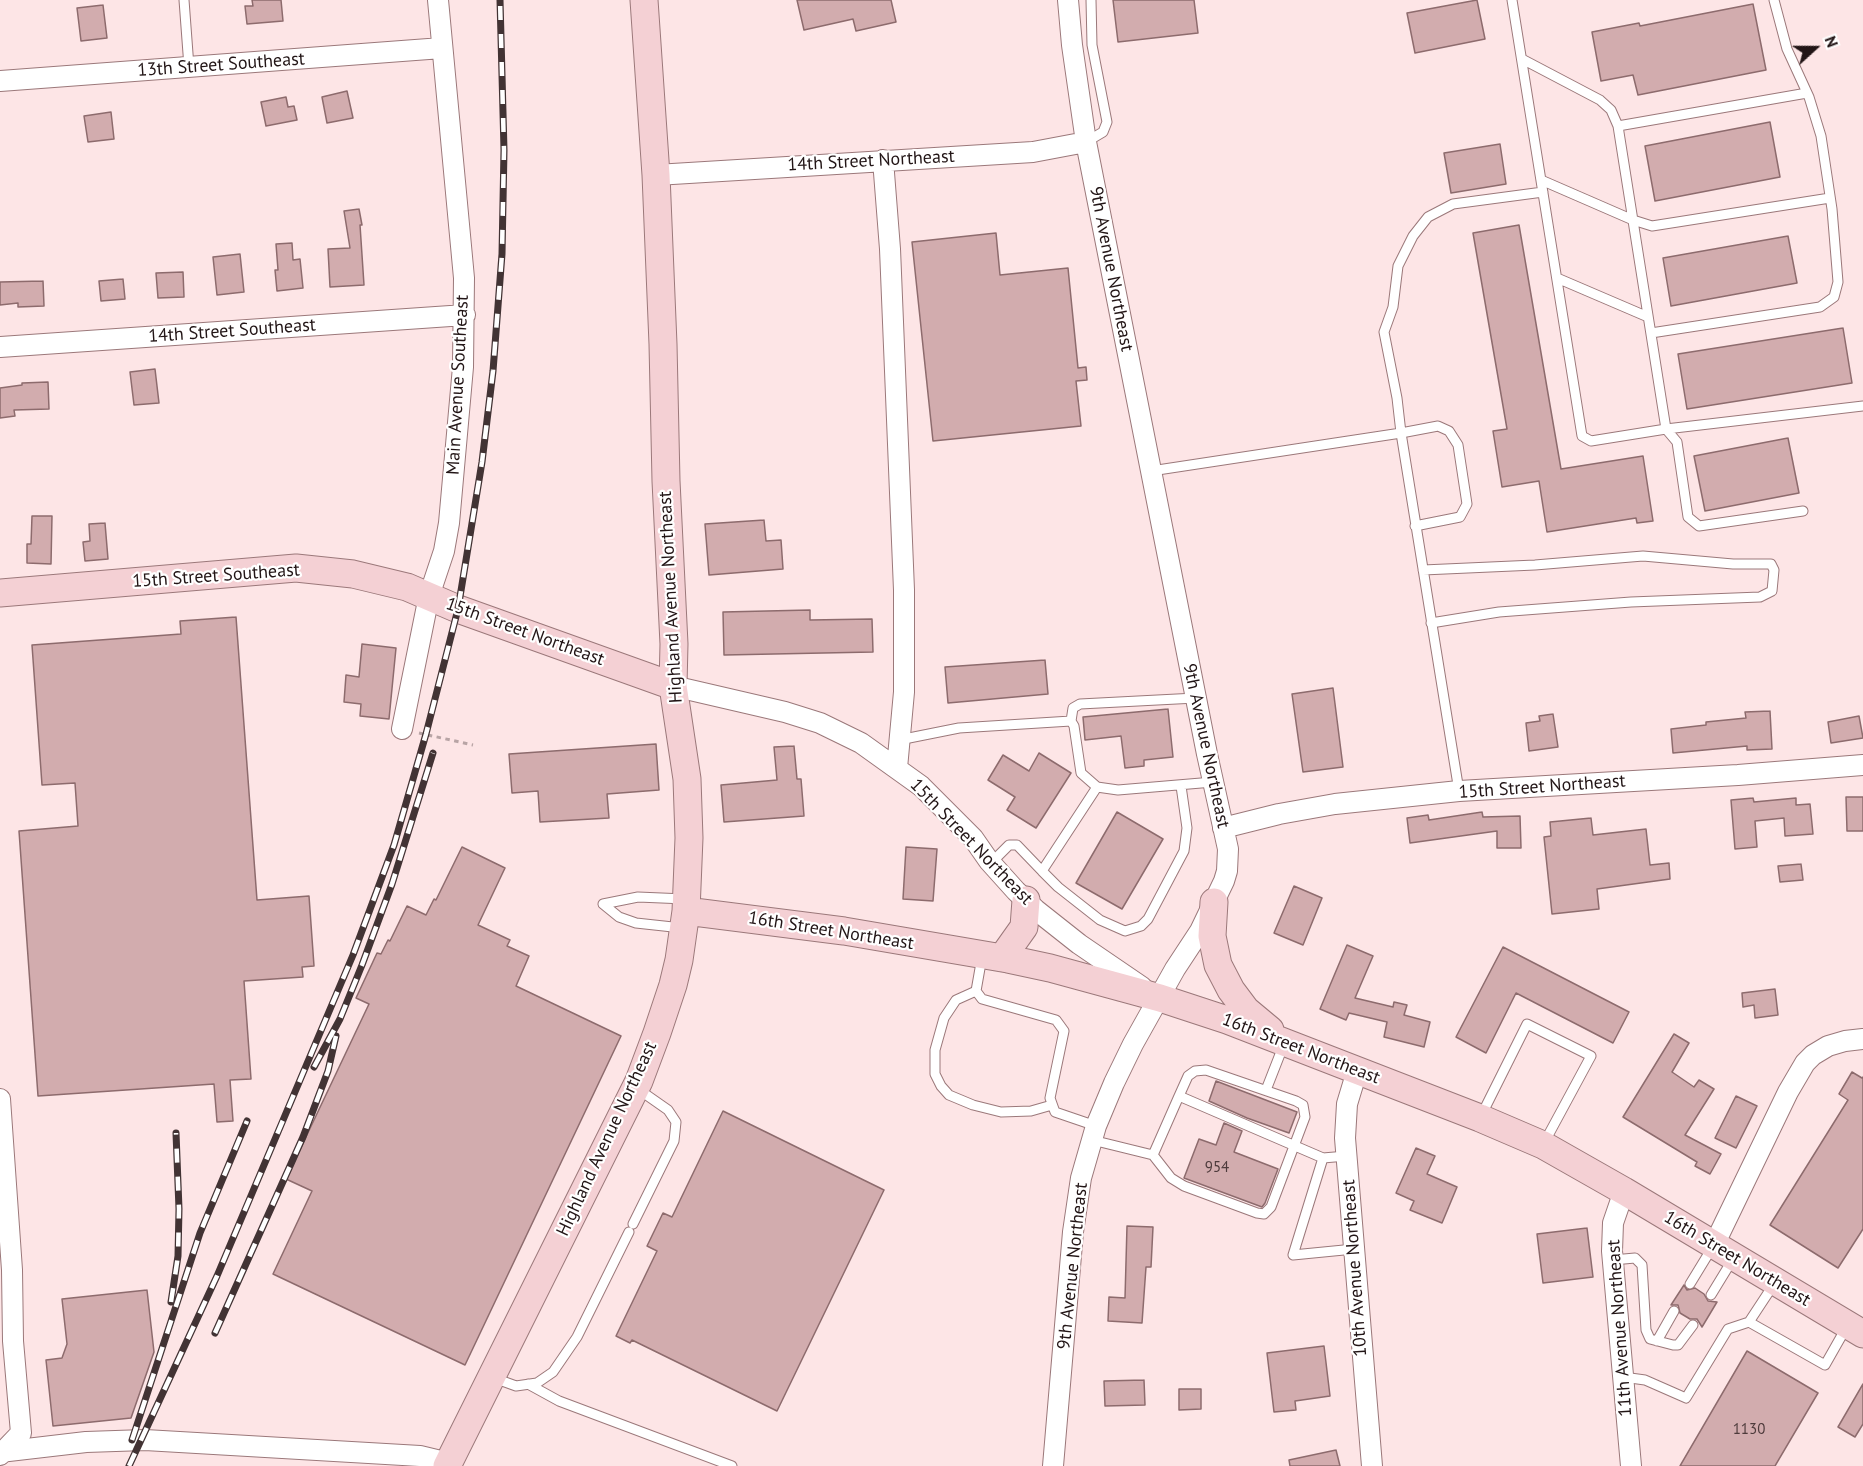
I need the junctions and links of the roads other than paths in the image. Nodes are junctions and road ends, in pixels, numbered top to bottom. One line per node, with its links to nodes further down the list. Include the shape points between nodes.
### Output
1 (184, 0): 12 (lane)
2 (438, 0): 10 (street, Main Avenue Southeast)
3 (644, 0): 18 (main road, Highland Avenue Northeast)
4 (1068, 0): 8 (street, 9th Avenue Northeast)
5 (1091, 0): 9 (lane)
6 (1512, 0): 11 (lane)
7 (1774, 0): 14 (lane, via 1786,49)
8 (1072, 45): 9 (lane); 16 (street, 9th Avenue Northeast)
9 (1092, 45): 16 (lane, via 1107,122 1103,132)
10 (442, 48): 12 (street, 13th Street Southeast); 24 (street, Main Avenue Southeast)
11 (1522, 59): 15 (lane, via 1600,100 1611,110); 19 (lane)
12 (189, 67): 13 (street, 13th Street Southeast)
13 (0, 81)
14 (1807, 93): 15 (lane); 21 (lane, via 1821,136)
15 (1618, 126): 22 (lane)
16 (1086, 142): 17 (street, 14th Street Northeast, via 1034,152); 31 (street, 9th Avenue Northeast)
17 (883, 160): 18 (street, 14th Street Northeast); 42 (street, via 891,261 904,590 904,692)
18 (656, 175): 38 (main road, Highland Avenue Northeast)
19 (1541, 180): 20 (lane); 22 (lane)
20 (1543, 192): 23 (lane); 30 (lane, via 1453,204 1428,217 1413,236 1398,266 1393,307 1384,332)
21 (1830, 198): 22 (lane, via 1652,226); 26 (lane, via 1838,282 1834,297 1820,308)
22 (1633, 220): 25 (lane)
23 (1557, 278): 25 (lane); 29 (lane, via 1582,436 1591,441)
24 (465, 315): 27 (street, 14th Street Southeast); 36 (street, Main Avenue Southeast, via 449,523)
25 (1648, 317): 26 (lane)
26 (1651, 333): 29 (lane)
27 (0, 348)
28 (1863, 406): 29 (lane)
29 (1666, 429): 32 (lane, via 1677,442 1688,517 1699,526)
30 (1401, 434): 31 (lane); 33 (lane); 33 (lane, via 1438,426 1449,431 1458,446 1467,504 1460,517)
31 (1151, 471): 39 (street, 9th Avenue Northeast)
32 (1803, 511)
33 (1415, 526): 34 (lane)
34 (1423, 570): 37 (lane); 37 (lane, via 1643,556 1770,564 1774,570 1772,591 1760,597 1510,611)
35 (0, 593): 36 (main road, 15th Street Southeast, via 296,568 353,574)
36 (429, 596): 38 (main road, 15th Street Northeast); 41 (street, Main Avenue Southeast)
37 (1431, 623): 48 (lane)
38 (673, 686): 44 (street, 15th Street Northeast, via 819,723 861,743); 54 (main road, Highland Avenue Northeast, via 687,779)
39 (1196, 698): 40 (lane, via 1080,704 1073,708); 45 (street, 9th Avenue Northeast)
40 (1071, 721): 42 (lane, via 959,729); 47 (lane, via 1081,773)
41 (402, 729)
42 (899, 740): 44 (street)
43 (1863, 765): 48 (street, 15th Street Northeast)
44 (897, 768): 50 (street, 15th Street Northeast, via 921,786 973,838)
45 (1213, 782): 46 (lane); 49 (street, 9th Avenue Northeast)
46 (1181, 786): 47 (lane, via 1118,790); 51 (lane, via 1187,828 1184,851 1142,926 1125,931 1100,920)
47 (1097, 787): 51 (lane)
48 (1459, 791): 49 (street, 15th Street Northeast, via 1335,804)
49 (1223, 828): 53 (street, 9th Avenue Northeast, via 1228,849 1227,871)
50 (991, 863): 51 (lane, via 1009,845 1017,845); 52 (street, 15th Street Northeast)
51 (1042, 871)
52 (1026, 900): 55 (main road, via 1024,927 1017,939); 57 (street, 15th Street Northeast, via 1079,945)
53 (1214, 902): 57 (street, 9th Avenue Northeast); 59 (main road, via 1212,936 1218,965 1245,1010)
54 (686, 913): 54 (lane, via 638,897 603,904 619,917 636,923); 55 (main road, 16th Street Northeast, via 835,930); 61 (main road, Highland Avenue Northeast, via 672,985)
55 (992, 956): 56 (lane); 57 (main road, 16th Street Northeast)
56 (976, 991): 65 (lane, via 982,999 1056,1020 1064,1031 1050,1098); 65 (lane, via 956,1000 944,1018 935,1050 935,1074 941,1086 949,1095 1001,1112 1031,1111)
57 (1160, 998): 59 (main road, 16th Street Northeast); 67 (street, 9th Avenue Northeast, via 1132,1044)
58 (1863, 1039): 75 (street, via 1828,1046 1805,1063 1788,1092)
59 (1285, 1042): 60 (main road, 16th Street Northeast); 62 (lane)
60 (1357, 1071): 66 (main road, 16th Street Northeast); 71 (street, 10th Avenue Northeast, via 1347,1104)
61 (636, 1088): 85 (main road, Highland Avenue Northeast); 87 (lane, via 668,1110 676,1122 674,1141 577,1337 553,1372)
62 (1266, 1090): 63 (lane, via 1206,1070 1188,1076); 69 (lane, via 1304,1107 1305,1117)
63 (1179, 1096): 69 (lane); 70 (lane)
64 (0, 1099): 88 (street, via 21,1433)
65 (1052, 1105): 67 (lane, via 1055,1112)
66 (1480, 1118): 68 (main road, 16th Street Northeast); 68 (lane, via 1527,1024 1591,1056)
67 (1094, 1133): 70 (lane); 91 (street, 9th Avenue Northeast, via 1081,1178 1073,1232)
68 (1543, 1145): 73 (main road, 16th Street Northeast)
69 (1295, 1146): 70 (lane, via 1271,1207 1264,1214 1176,1182); 72 (lane)
70 (1153, 1155)
71 (1346, 1156): 72 (lane); 74 (street, 10th Avenue Northeast)
72 (1323, 1158): 74 (lane, via 1293,1255)
73 (1624, 1191): 75 (main road, 16th Street Northeast); 76 (street, 11th Avenue Northeast, via 1613,1223)
74 (1354, 1249): 92 (street, 10th Avenue Northeast)
75 (1724, 1251): 77 (main road, 16th Street Northeast); 78 (lane); 79 (lane)
76 (1613, 1260): 84 (lane, via 1635,1258 1640,1262 1646,1330 1650,1339); 86 (street, 11th Avenue Northeast)
77 (1775, 1281): 81 (lane); 83 (main road, 16th Street Northeast)
78 (1690, 1284)
79 (1711, 1295)
80 (1674, 1311): 84 (lane)
81 (1749, 1322): 83 (lane, via 1824,1365); 86 (lane, via 1728,1329 1686,1398 1645,1380)
82 (1693, 1325): 84 (lane, via 1678,1345)
83 (1855, 1329)
84 (1657, 1341)
85 (492, 1377): 87 (lane, via 516,1386); 89 (main road, Highland Avenue Northeast)
86 (1623, 1377): 93 (street, 11th Avenue Northeast)
87 (528, 1384): 90 (lane, via 559,1401)
88 (2, 1453): 89 (street, via 86,1442 139,1440 420,1456)
89 (448, 1465)
90 (732, 1466)
91 (1053, 1466)
92 (1372, 1466)
93 (1631, 1466)

